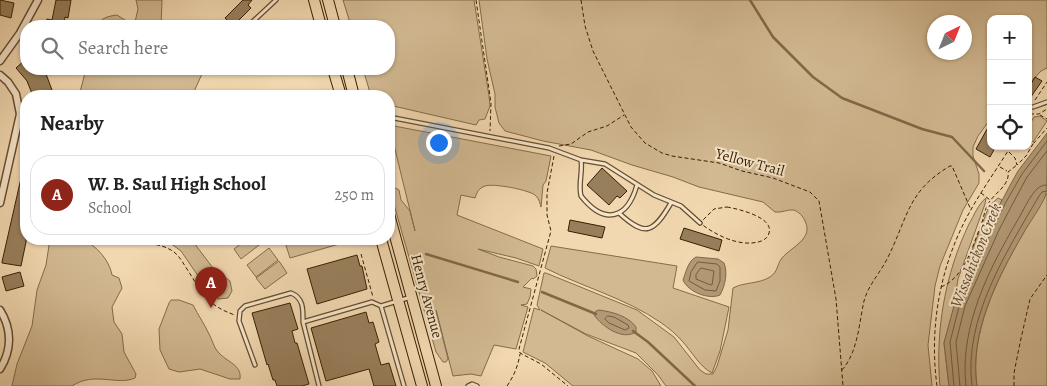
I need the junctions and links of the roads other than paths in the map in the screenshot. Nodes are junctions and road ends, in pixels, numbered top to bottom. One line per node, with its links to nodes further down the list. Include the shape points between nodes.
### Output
1 (38, 0): 5 (street)
2 (276, 0): 6 (lane)
3 (314, 0): 7 (main road)
4 (328, 0): 8 (main road)
5 (27, 20)
6 (254, 20)
7 (319, 20)
8 (333, 20)
9 (20, 33): 10 (street)
10 (0, 61)
11 (0, 75): 21 (street, via 16,94 20,114)
12 (335, 75): 14 (main road)
13 (349, 75): 15 (main road)
14 (339, 90)
15 (352, 90)
16 (1047, 102): 17 (lane)
17 (1033, 106)
18 (395, 118): 19 (lane, via 555,150)
19 (581, 160): 20 (lane, via 605,164); 23 (lane, via 581,196 601,213 608,216)
20 (637, 185): 22 (lane); 23 (lane, via 634,197)
21 (0, 203)
22 (671, 203): 23 (lane, via 652,228 639,228); 24 (lane, via 687,210)
23 (619, 213)
24 (700, 223)
25 (395, 237): 27 (main road, Henry Avenue)
26 (383, 245): 28 (main road, Henry Avenue)
27 (411, 297): 28 (lane); 37 (main road, Henry Avenue)
28 (399, 300): 29 (lane); 36 (main road, Henry Avenue)
29 (381, 306): 31 (lane, via 372,302); 35 (lane)
30 (0, 310): 33 (street, via 9,334)
31 (302, 322): 32 (lane, via 303,308 295,294 245,306 239,317); 34 (lane)
32 (255, 365)
33 (0, 369)
34 (319, 386)
35 (404, 386)
36 (422, 386)
37 (436, 386)
38 (468, 386): 39 (lane)
39 (478, 386)

